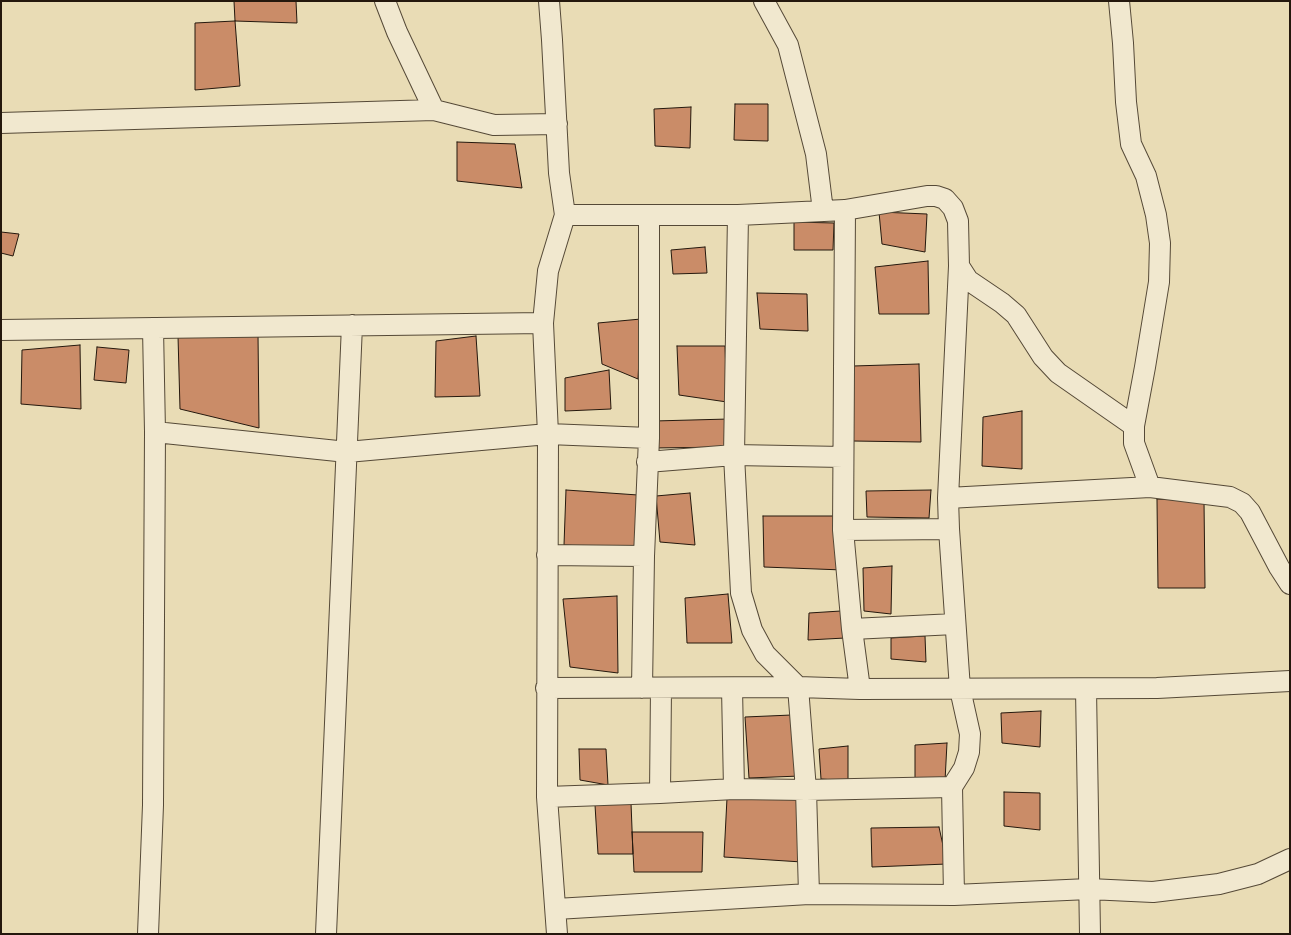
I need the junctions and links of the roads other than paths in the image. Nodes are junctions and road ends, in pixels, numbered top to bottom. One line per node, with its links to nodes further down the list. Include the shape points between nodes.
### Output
1 (385, 1): 5 (street)
2 (549, 1): 7 (street)
3 (764, 1): 9 (street, via 788,45 816,154)
4 (1118, 1): 18 (street, via 1131,144 1146,176 1160,243 1158,288)
5 (434, 110): 6 (street); 7 (street, via 494,125)
6 (1, 123)
7 (557, 124): 10 (street, via 559,173)
8 (845, 210): 9 (street); 13 (street, via 927,196 945,199 953,208 958,221); 24 (street)
9 (823, 211): 12 (street)
10 (566, 214): 11 (street); 14 (street, via 548,271)
11 (649, 215): 12 (street); 21 (street)
12 (738, 215): 23 (street)
13 (959, 266): 18 (street, via 968,280 1016,315 1043,357 1058,372); 27 (street)
14 (543, 323): 15 (street); 20 (street)
15 (352, 325): 16 (street); 22 (street)
16 (153, 328): 17 (street); 19 (street)
17 (1, 330)
18 (1134, 426): 26 (street, via 1134,443)
19 (155, 432): 22 (street); 53 (street, via 153,805)
20 (548, 434): 21 (street); 22 (street); 30 (street)
21 (649, 438): 25 (street)
22 (347, 452): 54 (street)
23 (734, 455): 24 (street); 25 (street); 36 (street, via 741,593 752,630 765,654)
24 (843, 457): 28 (street)
25 (647, 462): 31 (street)
26 (1150, 487): 27 (street); 32 (street, via 1230,497 1242,503 1250,512)
27 (948, 498): 29 (street)
28 (843, 530): 29 (street); 34 (street)
29 (948, 530): 33 (street)
30 (547, 555): 31 (street); 37 (street)
31 (644, 556): 38 (street)
32 (1290, 584)
33 (955, 624): 34 (street); 42 (street)
34 (852, 629): 41 (street)
35 (1290, 681): 40 (street, via 1157,688)
36 (798, 687): 39 (street); 41 (street); 45 (street)
37 (546, 688): 38 (street); 47 (street)
38 (651, 688): 39 (street); 46 (street)
39 (732, 688): 44 (street)
40 (1086, 688): 42 (street); 49 (street)
41 (860, 689): 42 (street)
42 (960, 689): 43 (street, via 970,734 969,752 964,768)
43 (952, 787): 45 (street); 51 (street)
44 (734, 789): 45 (street); 46 (street)
45 (806, 790): 50 (street)
46 (660, 793): 47 (street)
47 (547, 797): 52 (street)
48 (1290, 859): 49 (street, via 1258,874 1219,884 1153,892)
49 (1089, 889): 51 (street); 56 (street)
50 (809, 894): 51 (street); 52 (street)
51 (954, 895)
52 (556, 909): 55 (street)
53 (148, 934)
54 (326, 934)
55 (557, 934)
56 (1090, 934)

